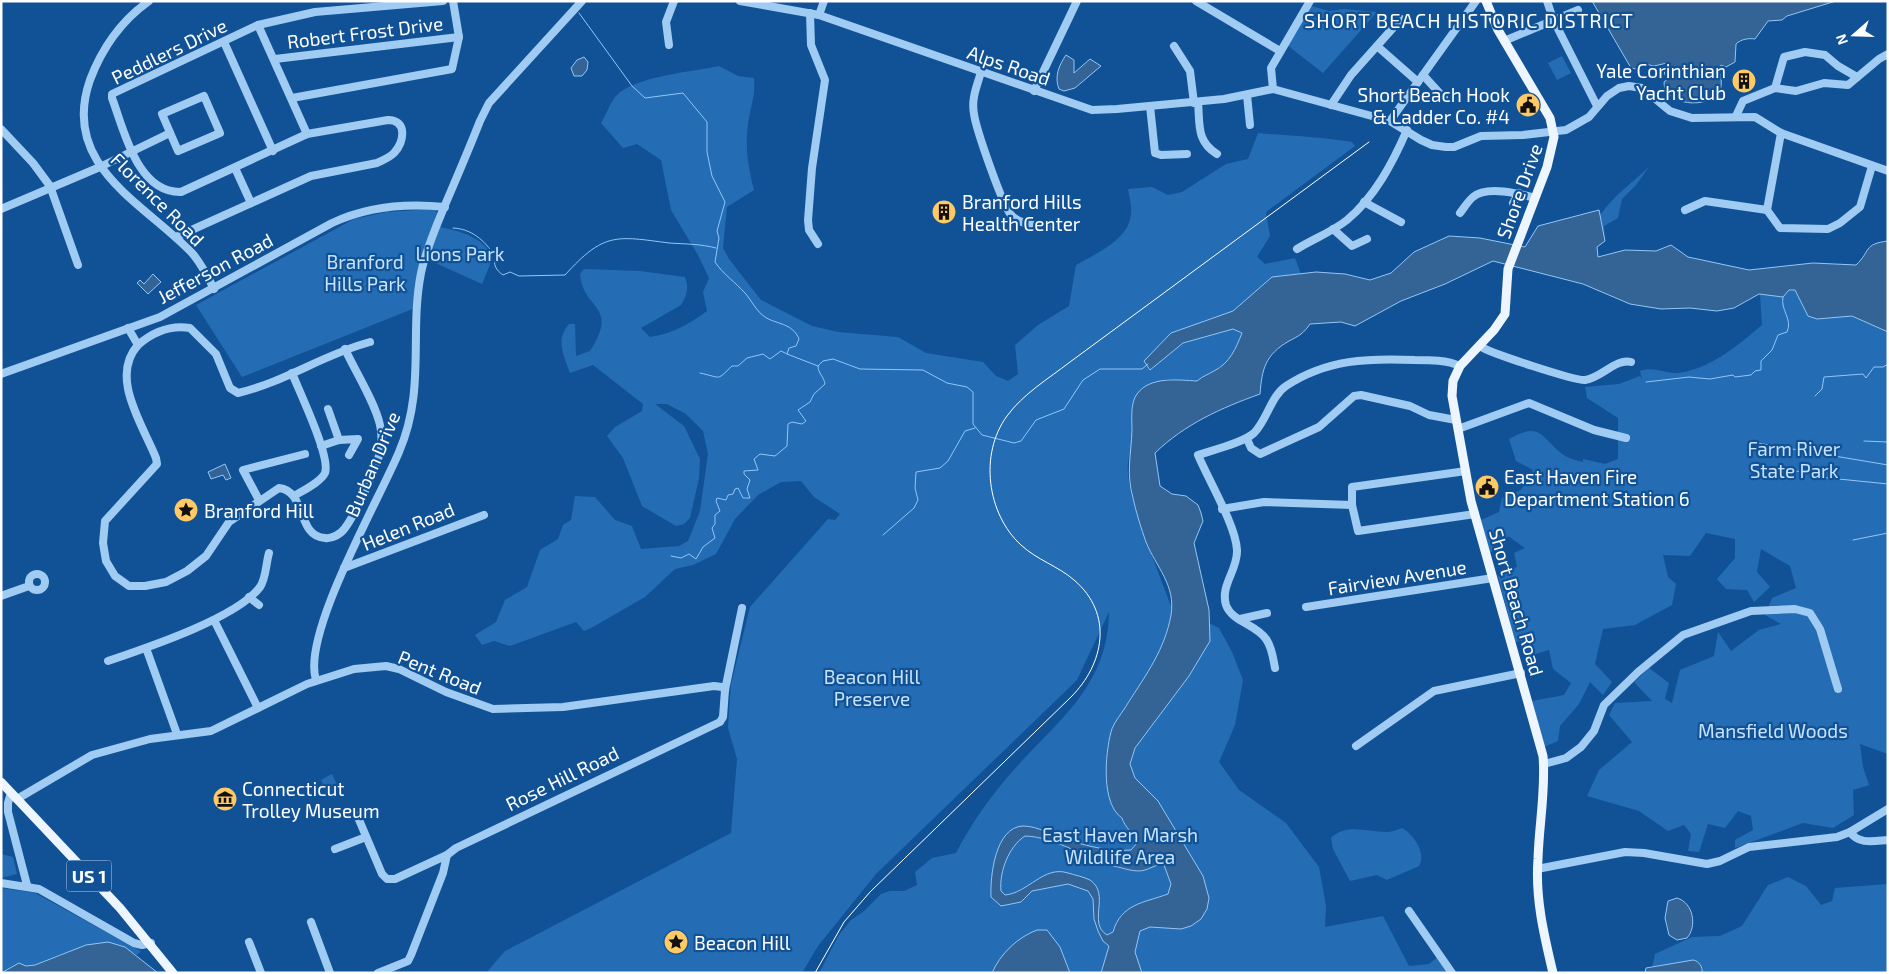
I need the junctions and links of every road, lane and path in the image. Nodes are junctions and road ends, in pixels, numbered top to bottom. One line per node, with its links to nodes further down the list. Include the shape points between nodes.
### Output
1 (149, 1): 56 (street, Florence Road, via 118,29 99,59 87,90 86,134)
2 (443, 1): 19 (street, Peddlers Drive, via 315,12)
3 (454, 1): 20 (street)
4 (582, 1): 65 (street, Burban Drive, via 489,103)
5 (674, 1): 23 (street, via 666,22)
6 (741, 1): 15 (street, Alps Road)
7 (824, 1): 16 (street)
8 (1077, 1): 34 (street)
9 (1196, 1): 26 (street)
10 (1310, 1): 26 (street)
11 (1476, 1): 31 (street)
12 (1486, 1): 21 (main road, Shore Drive)
13 (1547, 1): 18 (street)
14 (1578, 10): 18 (street)
15 (810, 13): 16 (street, Alps Road); 75 (street, via 811,45 825,80 808,220 809,230)
16 (818, 15): 29 (street, Alps Road)
17 (1401, 19): 25 (street)
18 (1553, 19): 21 (street); 41 (street)
19 (258, 25): 22 (street, Peddlers Drive); 28 (street)
20 (459, 38): 28 (street, Robert Frost Drive); 36 (street, via 452,70)
21 (1504, 41): 47 (main road, Shore Drive, via 1548,114)
22 (224, 42): 51 (street, Peddlers Drive, via 112,94); 52 (street)
23 (669, 45)
24 (1174, 46): 38 (street, via 1190,71)
25 (1377, 46): 31 (street); 39 (street)
26 (1280, 52): 33 (street, via 1271,68)
27 (1888, 54): 30 (street)
28 (275, 59): 36 (street)
29 (981, 72): 34 (street, Alps Road); 71 (street, via 973,99 974,114 1000,191 1012,215 1026,224)
30 (1857, 77): 32 (street, via 1843,86 1824,83 1796,91); 32 (street, via 1825,54 1805,52 1784,57)
31 (1421, 78): 37 (street); 43 (street)
32 (1775, 88): 42 (street, via 1742,101)
33 (1273, 89): 35 (street, Alps Road); 39 (street)
34 (1034, 91): 40 (street, Alps Road, via 1092,110)
35 (1246, 95): 38 (street, Alps Road); 44 (street)
36 (292, 98): 50 (street)
37 (1444, 98)
38 (1196, 102): 40 (street, Alps Road); 54 (street, via 1202,141)
39 (1330, 105): 43 (street)
40 (1150, 106): 53 (street, via 1155,153)
41 (1597, 106): 42 (street, via 1619,88 1629,86 1642,88 1670,111 1692,118); 47 (street, via 1579,124)
42 (1736, 116): 49 (street, via 1755,117)
43 (1390, 121): 46 (street)
44 (1250, 125)
45 (1, 129): 59 (street)
46 (1407, 130): 47 (street, via 1432,145 1446,147 1481,136); 62 (street, via 1389,168)
47 (1554, 132): 61 (main road, Shore Drive, via 1552,154)
48 (170, 133): 48 (street, via 162,114 204,96 220,133 178,151); 51 (street)
49 (1781, 133): 55 (street); 68 (street)
50 (307, 134): 52 (street, Peddlers Drive); 63 (street, Peddlers Drive, via 388,120 401,124 403,132 396,151 377,163 311,176)
51 (132, 150): 56 (street); 57 (street, Peddlers Drive, via 150,180 171,192 181,192)
52 (273, 151): 57 (street, Peddlers Drive)
53 (1187, 154)
54 (1217, 154)
55 (1872, 166): 58 (street); 68 (street, via 1860,207 1828,229 1780,228)
56 (100, 167): 59 (street); 73 (street, Florence Road)
57 (235, 168): 63 (street)
58 (1888, 171)
59 (50, 186): 66 (street); 78 (street)
60 (1519, 193): 61 (street); 64 (street); 69 (street, via 1477,195)
61 (1535, 198): 77 (main road, Shore Drive)
62 (1364, 202): 70 (street); 72 (street, via 1347,220)
63 (251, 203): 73 (street)
64 (1513, 203)
65 (445, 207): 79 (street, Jefferson Road, via 383,207 357,212); 104 (street, Burban Drive, via 421,274 413,409 399,453)
66 (1, 209)
67 (1685, 210): 68 (street, via 1705,200)
68 (1767, 210)
69 (1460, 213)
70 (1402, 222)
71 (1051, 226)
72 (1333, 228): 74 (street, via 1352,246); 76 (street)
73 (176, 238): 79 (street, Florence Road, via 194,255)
74 (1367, 239)
75 (818, 244)
76 (1297, 249)
77 (1512, 259): 85 (main road, Short Beach Road, via 1508,269 1505,314)
78 (78, 265)
79 (214, 289): 80 (street, Jefferson Road)
80 (139, 325): 81 (street, Jefferson Road); 82 (street)
81 (128, 328): 84 (street); 90 (street, Jefferson Road)
82 (146, 338): 84 (street); 89 (street, via 171,327 190,328 216,354 230,388 238,393 273,383)
83 (370, 342): 86 (street)
84 (138, 345): 101 (street, via 129,362 126,383 157,464 105,521 103,543 106,561 115,576 129,586 145,586 166,582 187,572 206,556 229,522)
85 (1480, 346): 87 (street, via 1577,380 1597,376 1622,362); 88 (main road, Short Beach Road)
86 (345, 349): 89 (street); 102 (street, via 377,415 381,432 378,461)
87 (1631, 362)
88 (1460, 366): 92 (main road, Short Beach Road, via 1452,388); 94 (street, via 1439,361 1372,358 1341,363 1308,374 1285,387 1256,431)
89 (292, 373): 96 (street)
90 (1, 374)
91 (328, 409): 95 (street)
92 (1457, 425): 93 (street, via 1527,403 1594,430); 94 (street, via 1410,406 1361,395 1348,400 1319,427 1260,454); 99 (main road, Short Beach Road)
93 (1626, 438)
94 (1246, 439): 105 (street, via 1198,455)
95 (339, 440): 96 (street); 98 (street, via 358,439)
96 (321, 446): 100 (street, via 325,473)
97 (305, 454): 101 (street, via 243,470)
98 (350, 455)
99 (1466, 471): 103 (street, via 1352,488); 106 (main road, Short Beach Road)
100 (294, 496): 101 (street, via 279,488); 102 (street, via 310,531 325,538 337,535 345,528)
101 (259, 500)
102 (358, 502): 104 (street)
103 (1352, 505): 105 (street, via 1264,502); 106 (street, via 1358,531)
104 (372, 508): 109 (street, Burban Drive)
105 (1222, 508): 118 (street, via 1237,548 1224,598 1228,609)
106 (1475, 514): 110 (main road, Short Beach Road)
107 (484, 515): 109 (street, Helen Road)
108 (269, 554): 113 (street, via 261,586)
109 (344, 568): 124 (street, Burban Drive, via 314,654)
110 (1493, 578): 116 (street, Fairview Avenue); 123 (main road, Short Beach Road)
111 (29, 586): 112 (street)
112 (1, 596)
113 (249, 597): 114 (street); 119 (street)
114 (260, 604)
115 (742, 608): 126 (street, Rose Hill Road)
116 (1306, 608)
117 (1267, 613): 118 (street)
118 (1240, 619): 122 (street, via 1256,628 1267,640)
119 (214, 620): 120 (street); 127 (street)
120 (146, 648): 121 (street); 128 (street)
121 (108, 661)
122 (1275, 668)
123 (1521, 673): 129 (street, via 1434,691); 130 (main road, Short Beach Road)
124 (316, 680): 126 (street, Pent Road, via 354,669 392,667 493,709 564,707 714,686); 127 (street, Pent Road)
125 (1838, 689): 130 (street, via 1820,629 1810,612 1795,608 1742,613 1682,634 1604,706 1594,731 1582,747 1566,758)
126 (724, 690): 139 (street, Rose Hill Road, via 725,709 720,722 554,799)
127 (258, 708): 128 (street, Pent Road, via 211,731)
128 (177, 734): 132 (street, Pent Road, via 92,755)
129 (1356, 746)
130 (1544, 764): 140 (main road, Short Beach Road)
131 (1, 782): 132 (main road, US 1)
132 (14, 796): 142 (street, via 8,804 10,826); 146 (main road, US 1)
133 (1888, 809): 135 (street)
134 (357, 815): 136 (street)
135 (1850, 832): 137 (street, via 1862,841); 140 (street, via 1828,839 1749,847 1713,863 1625,852)
136 (366, 837): 138 (street); 139 (street, via 382,874 389,880)
137 (1888, 840)
138 (335, 849)
139 (447, 854): 150 (street, via 443,873 408,961)
140 (1537, 869): 152 (main road, Short Beach Road, via 1542,924)
141 (1, 883): 142 (street)
142 (27, 885): 146 (street, via 134,943)
143 (1408, 911): 151 (street)
144 (311, 922): 149 (street)
145 (249, 942): 148 (street)
146 (150, 944): 147 (main road, US 1)
147 (173, 973)
148 (261, 973)
149 (330, 973)
150 (378, 973)
151 (1452, 973)
152 (1553, 973)

